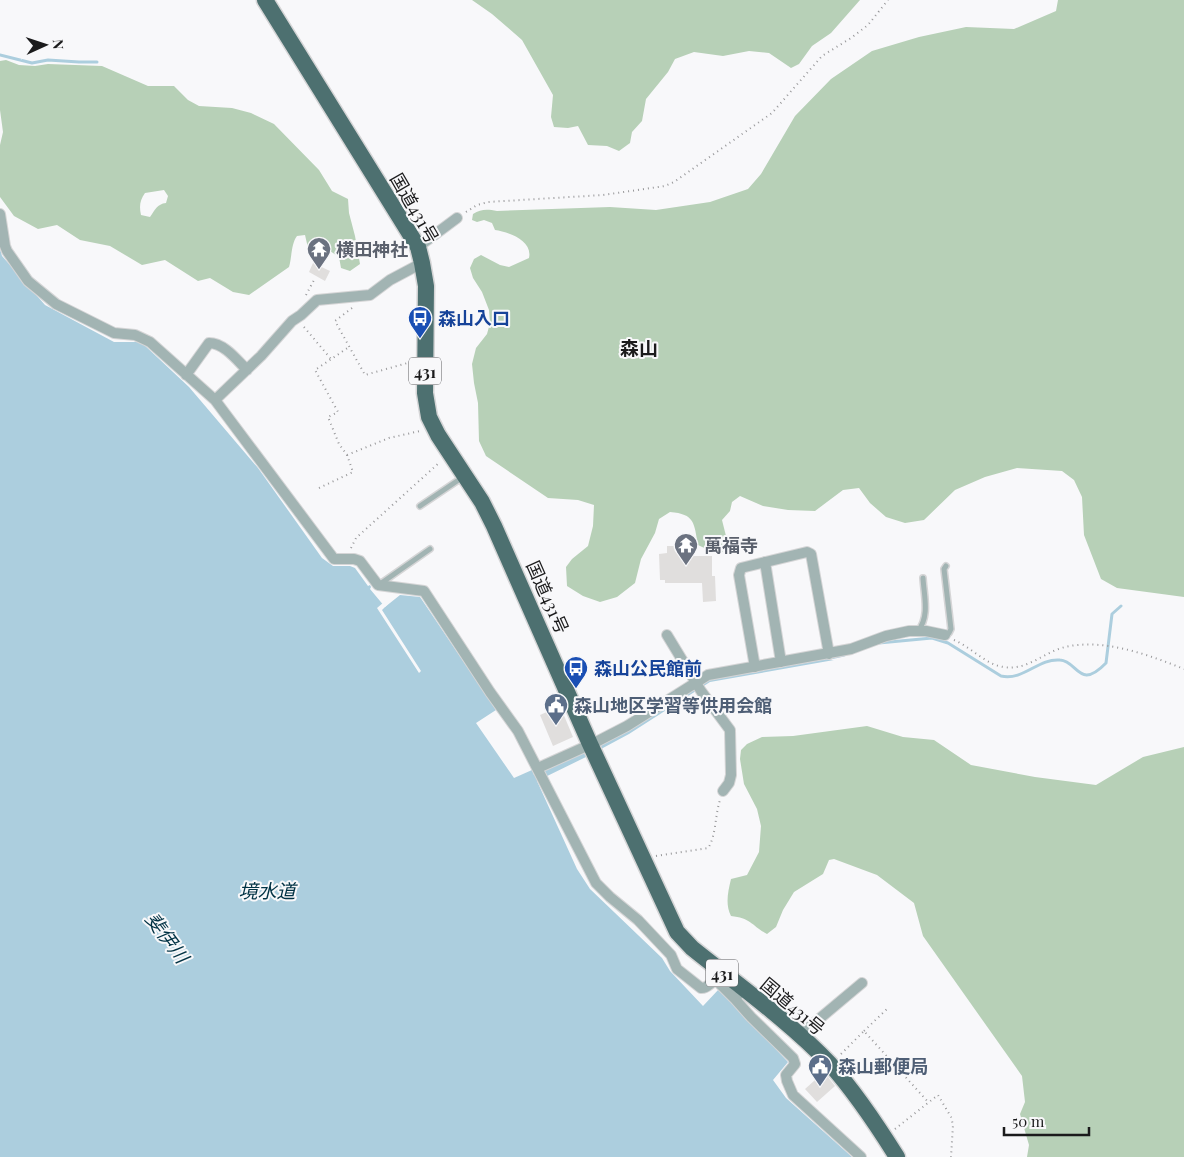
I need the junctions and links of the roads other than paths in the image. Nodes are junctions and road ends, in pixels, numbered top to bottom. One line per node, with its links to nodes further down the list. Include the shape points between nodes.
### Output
1 (265, 0): 4 (highway, 国道431号 / 431)
2 (0, 214): 7 (street, via 10,257 44,296 114,333 130,334 150,342)
3 (457, 218): 4 (street)
4 (418, 247): 5 (highway, 国道431号 / 431)
5 (422, 263): 6 (street, via 370,295 317,300 292,321); 9 (highway, 国道431号 / 431, via 426,286 426,406 433,427)
6 (247, 370): 7 (street, via 220,346 209,343); 8 (street)
7 (186, 375): 8 (street)
8 (215, 400): 15 (street, via 334,558 360,562)
9 (465, 476): 10 (lane); 23 (highway, 国道431号 / 431, via 494,526)
10 (420, 506)
11 (430, 549): 15 (lane)
12 (765, 562): 19 (street, via 806,552 811,554); 20 (street); 21 (street, via 741,568 739,575)
13 (946, 566): 18 (lane, via 951,628)
14 (923, 578): 16 (lane, via 925,614)
15 (378, 585): 24 (street, via 424,591 518,731)
16 (918, 631): 18 (street); 19 (street, via 886,636)
17 (667, 635): 22 (street)
18 (945, 635)
19 (828, 654): 20 (street)
20 (781, 662): 21 (street)
21 (755, 667): 22 (street, via 708,674)
22 (698, 686): 23 (street); 25 (street, via 730,730 731,776)
23 (592, 749): 24 (street); 27 (highway, 国道431号 / 431, via 677,932)
24 (541, 773): 27 (street, via 596,883 638,920 671,955 678,969 701,988 717,981)
25 (723, 791)
26 (862, 983): 28 (street)
27 (739, 994): 28 (highway, 国道431号 / 431); 29 (street, via 751,1017 793,1058 795,1064 786,1075 793,1095)
28 (800, 1035): 30 (highway, 国道431号 / 431, via 830,1064)
29 (861, 1157)
30 (897, 1157)

